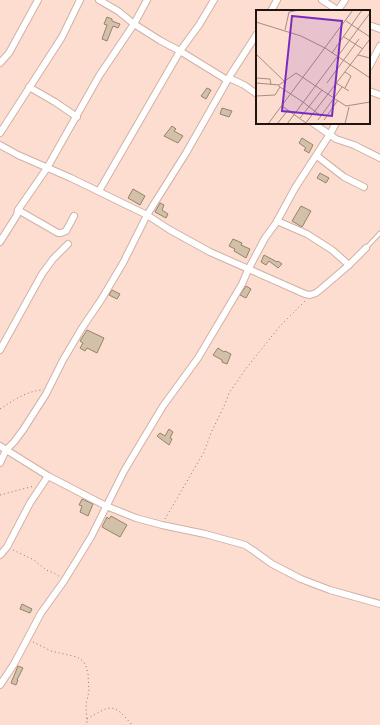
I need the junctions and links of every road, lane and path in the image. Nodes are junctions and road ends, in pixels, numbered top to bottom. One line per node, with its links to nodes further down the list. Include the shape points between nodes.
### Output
1 (38, 0): 18 (street, via 9,53)
2 (80, 0): 21 (street, via 62,37)
3 (99, 0): 12 (street)
4 (148, 0): 12 (street)
5 (214, 0): 17 (street)
6 (277, 0): 9 (street)
7 (322, 0): 10 (street)
8 (345, 0): 11 (street)
9 (272, 10)
10 (337, 10)
11 (339, 10)
12 (134, 24): 17 (street); 25 (street, via 99,76)
13 (370, 25): 14 (street)
14 (380, 29)
15 (256, 36): 20 (street)
16 (380, 46): 19 (street)
17 (180, 51): 20 (street); 35 (street)
18 (0, 64)
19 (370, 65)
20 (228, 79): 23 (street); 37 (street)
21 (29, 87): 25 (street); 28 (street)
22 (370, 91): 24 (street)
23 (256, 93)
24 (380, 96)
25 (77, 117): 33 (street)
26 (315, 124): 29 (street)
27 (335, 124): 29 (street)
28 (0, 133)
29 (330, 134): 31 (street); 32 (street)
30 (0, 146): 33 (street)
31 (317, 156): 34 (street, via 340,174); 39 (street)
32 (380, 158)
33 (47, 168): 35 (street); 36 (street)
34 (364, 187)
35 (98, 191): 37 (street)
36 (18, 210): 38 (street, via 58,233 66,231); 41 (street)
37 (147, 215): 45 (street, via 210,252); 48 (street, via 123,263)
38 (74, 216)
39 (277, 221): 44 (street, via 307,234); 45 (street)
40 (380, 233): 43 (lane)
41 (0, 242)
42 (68, 244): 47 (street, via 42,274)
43 (366, 248): 44 (street)
44 (349, 265): 46 (street, via 316,293)
45 (248, 270): 46 (street); 56 (street, via 198,358 163,406)
46 (310, 295): 57 (path, via 248,366 229,394 204,452)
47 (0, 350)
48 (48, 389): 49 (path, via 27,393); 51 (street, via 23,430)
49 (0, 409)
50 (0, 446): 51 (street)
51 (6, 450): 52 (street); 53 (street)
52 (0, 463)
53 (48, 476): 54 (street); 56 (street)
54 (44, 482): 55 (path); 58 (street)
55 (0, 495)
56 (106, 506): 57 (street); 60 (street, via 91,537)
57 (162, 525): 61 (street, via 245,545 301,580)
58 (7, 547): 59 (street); 60 (path, via 34,560)
59 (0, 555)
60 (64, 581): 62 (street, via 41,613)
61 (380, 604)
62 (27, 639): 63 (street); 64 (path, via 51,651 77,657 83,661 88,674)
63 (0, 686)
64 (87, 719): 65 (path); 66 (path, via 112,708 117,709)
65 (87, 725)
66 (132, 725)

